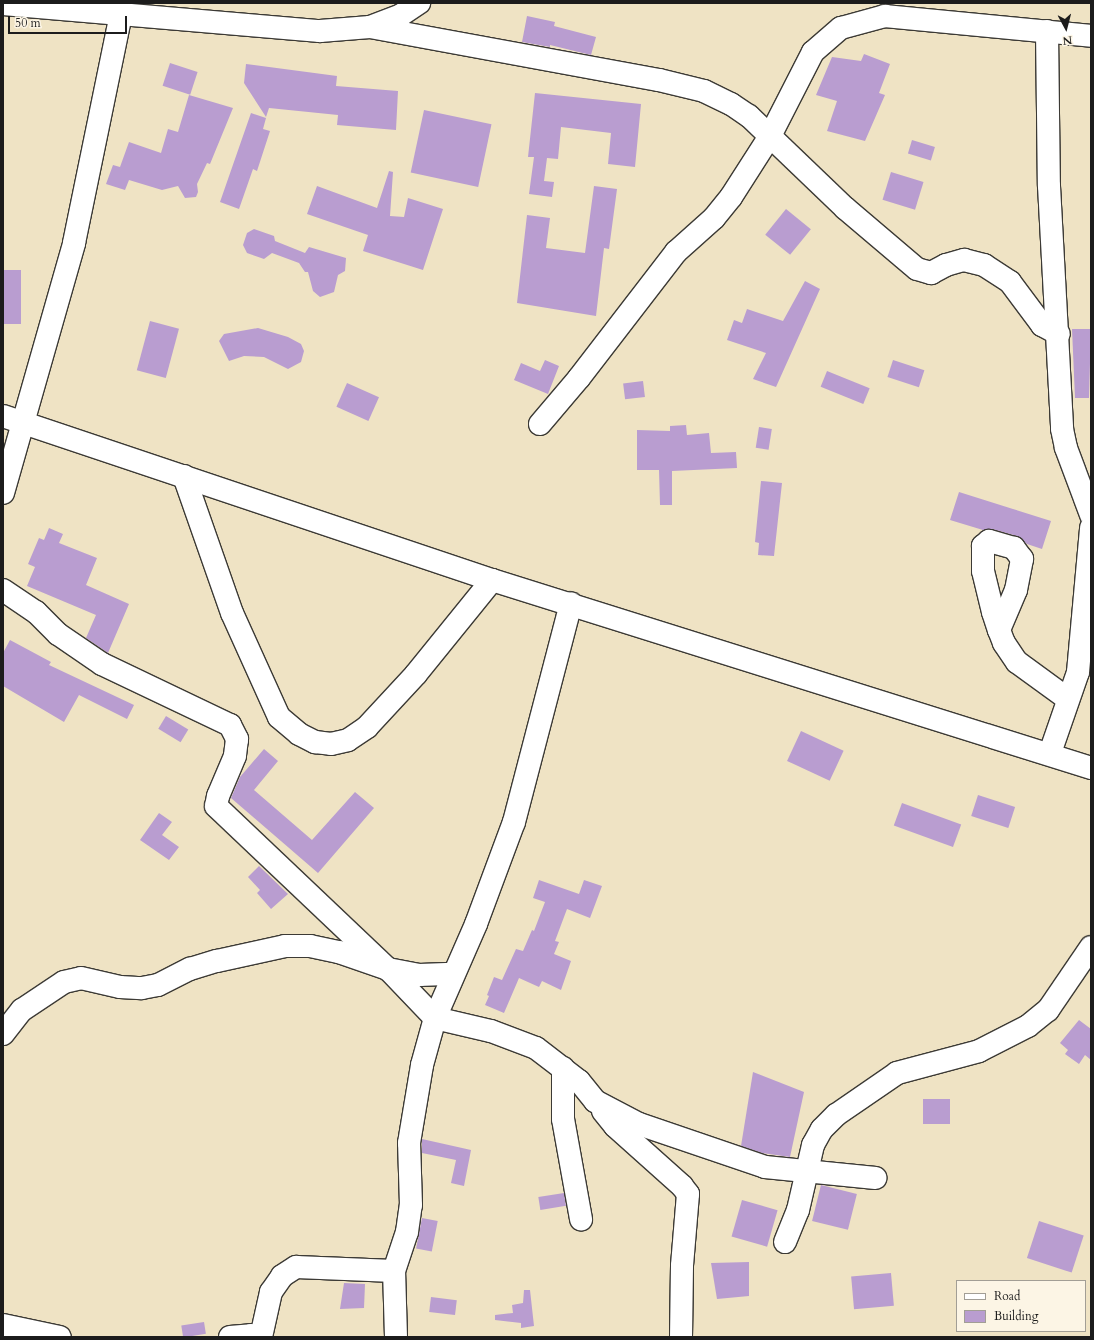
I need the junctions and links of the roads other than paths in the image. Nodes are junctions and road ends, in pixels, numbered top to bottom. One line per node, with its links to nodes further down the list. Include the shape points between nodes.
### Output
1 (419, 3): 5 (street, via 401,15)
2 (3, 4): 3 (street)
3 (121, 9): 5 (street, via 320,31); 10 (street, via 74,243)
4 (886, 9): 6 (street); 8 (street, via 840,28 812,52)
5 (370, 27): 8 (street, via 651,78 704,91 731,104)
6 (1047, 30): 7 (street); 9 (street, via 1049,186)
7 (1091, 36)
8 (770, 136): 9 (street, via 845,208 917,269 932,273 946,265 964,260 984,265 1010,282 1042,326); 11 (street, via 714,218 694,234 666,264 579,378)
9 (1058, 334): 13 (street, via 1062,429 1066,448)
10 (13, 419): 12 (street); 14 (street)
11 (540, 424)
12 (184, 476): 17 (street); 17 (street, via 232,613 279,716 299,734 315,742 330,744 348,740 367,727 416,674)
13 (1085, 481): 15 (street)
14 (3, 493)
15 (1091, 515)
16 (1091, 528): 21 (street, via 1078,672)
17 (492, 580): 19 (street)
18 (3, 590): 25 (street, via 36,612 58,634 102,664 230,725 237,740 235,756 216,806)
19 (571, 603): 22 (street); 26 (street, via 514,822 476,924)
20 (999, 630): 21 (street, via 1004,643 1017,662)
21 (1068, 699): 22 (street)
22 (1050, 753): 23 (street)
23 (1091, 768)
24 (1091, 947): 31 (street, via 1048,1010 1028,1026 979,1051 897,1073 836,1115 822,1129 813,1145)
25 (388, 969): 26 (street, via 419,975); 27 (street); 28 (street, via 339,952 310,946 285,946 217,961 190,969 158,985 142,988 120,987 81,978 64,982 43,994 22,1010)
26 (453, 974): 27 (street)
27 (435, 1018): 29 (street, via 491,1031 536,1048); 35 (street, via 422,1065 409,1143 411,1205 407,1232)
28 (3, 1034)
29 (563, 1068): 30 (street, via 579,1081); 33 (street, via 563,1119)
30 (595, 1101): 31 (street, via 639,1124 765,1167 787,1171); 41 (street, via 615,1126 688,1194 682,1266)
31 (806, 1170): 32 (street); 34 (street, via 798,1210)
32 (875, 1178)
33 (581, 1219)
34 (785, 1242)
35 (394, 1271): 39 (street, via 296,1267 282,1276 271,1292); 40 (street)
36 (3, 1325): 37 (street)
37 (60, 1337)
38 (230, 1337): 39 (street)
39 (261, 1337)
40 (396, 1337)
41 (681, 1337)

